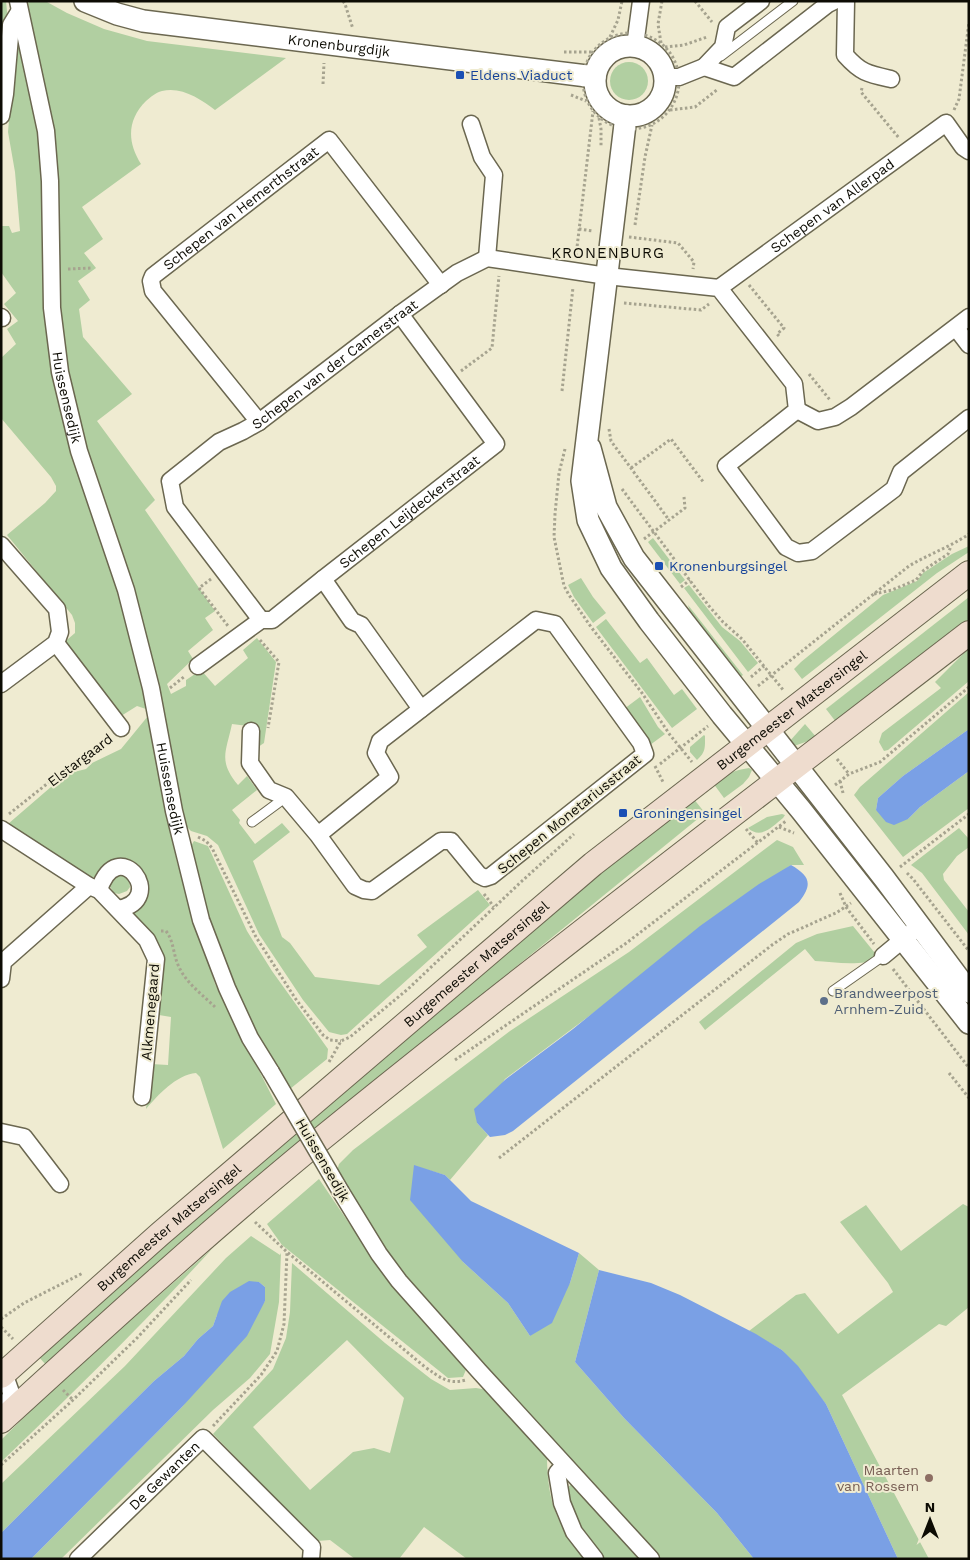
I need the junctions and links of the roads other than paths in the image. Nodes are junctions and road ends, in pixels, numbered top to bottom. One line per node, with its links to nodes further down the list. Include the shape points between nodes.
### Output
1 (85, 1): 10 (street, Kronenburgdijk, via 143,21)
2 (641, 1): 8 (street)
3 (761, 1): 9 (street, via 723,29 723,47)
4 (793, 1): 9 (lane, via 736,47)
5 (834, 1): 9 (street, via 734,76)
6 (846, 1): 12 (street, via 845,55 866,73)
7 (19, 6): 13 (street, Huissensedijk, via 12,25); 61 (street, Huissensedijk, bridge, via 46,131 52,308 60,372 79,451 126,590 150,688 179,837 201,920 250,1038 380,1254 399,1281)
8 (636, 40): 10 (street, via 610,52); 11 (street)
9 (704, 67): 11 (street)
10 (589, 77): 14 (street, via 601,101)
11 (672, 77): 14 (street, via 656,106)
12 (891, 79)
13 (1, 116)
14 (625, 123): 18 (street, via 612,234)
15 (470, 124): 17 (street, via 482,157 494,175)
16 (969, 151): 20 (street, Schepen van Allerpad, via 962,147 946,123 740,273)
17 (494, 259): 18 (street); 19 (street, Schepen van der Camerstraat, via 457,274)
18 (617, 277): 20 (street); 27 (street)
19 (441, 285): 21 (street, Schepen van der Camerstraat); 26 (street, Schepen van Hemerthstraat, via 329,140 153,276 153,291)
20 (721, 291): 24 (street, via 794,384)
21 (400, 314): 26 (street, Schepen van der Camerstraat); 30 (street, Schepen Leijdeckerstraat, via 496,444)
22 (962, 323): 23 (street); 24 (street, via 835,416 818,421)
23 (969, 345)
24 (797, 410): 25 (street, via 726,466 786,547 798,553 812,551 894,489 901,472)
25 (969, 418)
26 (259, 422): 31 (street, Schepen van der Camerstraat, via 218,442 170,481 176,507 223,570)
27 (588, 439): 38 (street, via 606,507 634,558); 40 (street, via 582,481 588,520 611,568)
28 (1, 545): 33 (street, via 57,609 60,632)
29 (969, 573): 38 (main road, Burgemeester Matsersingel)
30 (323, 579): 31 (street, via 272,620); 36 (street, via 352,620 361,625)
31 (255, 624): 34 (street)
32 (969, 633): 41 (main road)
33 (56, 643): 35 (street); 37 (street, Elstargaard)
34 (198, 666)
35 (1, 684)
36 (421, 709): 46 (street, Schepen Monetariusstraat, via 380,741 376,753 390,777); 46 (street, Schepen Monetariusstraat, via 536,620 555,624 641,743 645,754 485,878 450,841 441,841 372,891 364,890 355,886)
37 (121, 728)
38 (768, 728): 40 (main road, Burgemeester Matsersingel); 41 (street)
39 (251, 731): 43 (street, Schepen Monetariusstraat, via 250,763 269,790)
40 (747, 745): 42 (street); 59 (main road, Burgemeester Matsersingel, via 593,864)
41 (797, 766): 42 (main road); 49 (street)
42 (778, 780): 50 (street); 60 (main road, via 320,1140)
43 (286, 797): 45 (lane); 46 (street, Schepen Monetariusstraat)
44 (5, 822): 47 (street, Alkmenegaard)
45 (252, 822)
46 (318, 834)
47 (94, 888): 48 (street, Alkmenegaard); 48 (street, via 112,869 130,869 140,883 140,892 132,904); 52 (street, via 3,962)
48 (118, 910): 56 (street, Alkmenegaard, via 147,940 156,959)
49 (920, 925): 50 (street); 54 (street)
50 (903, 939): 51 (street); 55 (street)
51 (883, 956): 53 (lane)
52 (1, 979)
53 (834, 991)
54 (969, 992)
55 (969, 1022)
56 (142, 1097)
57 (1, 1132): 58 (street, via 24,1137)
58 (60, 1184)
59 (2, 1373): 60 (street)
60 (6, 1410)
61 (564, 1465): 64 (street, via 557,1473 562,1503 574,1532); 65 (street, Huissensedijk)
62 (311, 1553): 63 (street, De Gewanten, via 203,1438)
63 (78, 1559)
64 (595, 1559)
65 (650, 1559)

